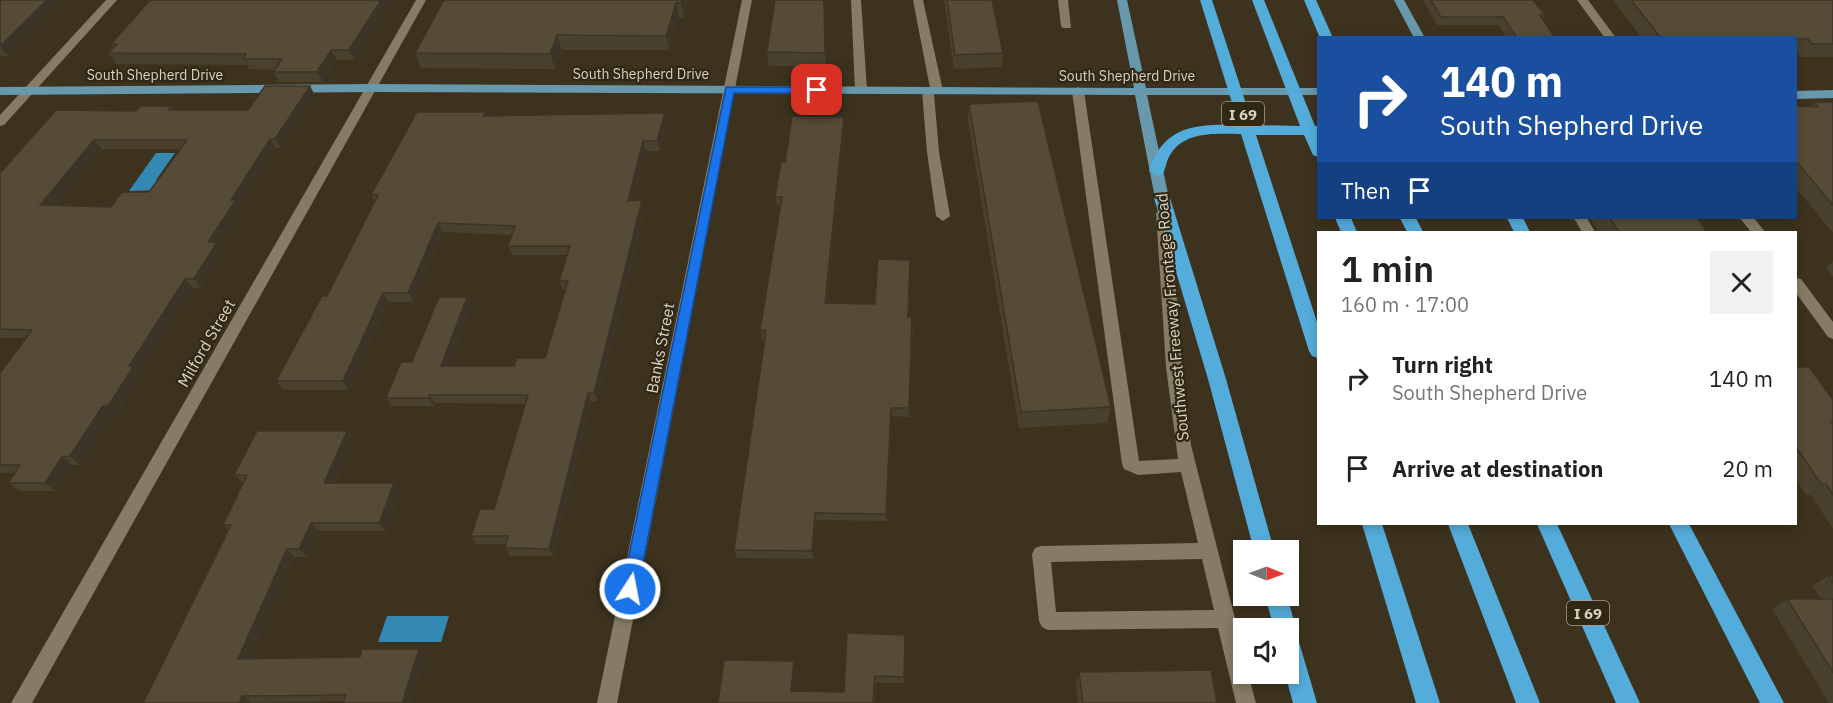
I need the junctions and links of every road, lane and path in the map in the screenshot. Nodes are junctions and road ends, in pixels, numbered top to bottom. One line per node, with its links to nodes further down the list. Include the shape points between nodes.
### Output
1 (112, 0): 21 (street)
2 (422, 0): 17 (street, Milford Street)
3 (747, 0): 18 (street, Banks Street)
4 (856, 0): 19 (street)
5 (918, 0): 22 (street)
6 (1062, 0): 13 (street)
7 (1122, 0): 24 (main road, Southwest Freeway Frontage Road)
8 (1206, 0): 38 (highway, I 69)
9 (1258, 0): 30 (highway)
10 (1310, 0): 14 (highway)
11 (1399, 0): 15 (main road)
12 (1582, 0): 16 (street)
13 (1067, 26)
14 (1324, 32)
15 (1419, 36)
16 (1609, 36)
17 (372, 88): 18 (main road, South Shepherd Drive); 21 (main road, South Shepherd Drive); 48 (street, Milford Street)
18 (729, 90): 19 (main road, South Shepherd Drive); 49 (street, Banks Street)
19 (861, 90): 22 (main road, South Shepherd Drive)
20 (0, 91): 21 (main road, South Shepherd Drive)
21 (29, 91): 28 (street)
22 (932, 91): 23 (main road, South Shepherd Drive); 33 (street, via 933,152)
23 (1078, 91): 24 (main road, South Shepherd Drive); 39 (street, via 1130,464 1138,468)
24 (1140, 91): 25 (main road, South Shepherd Drive); 31 (main road, Southwest Freeway Frontage Road)
25 (1317, 92)
26 (1833, 94): 27 (main road)
27 (1797, 95)
28 (0, 122)
29 (1317, 131): 31 (highway, via 1200,129 1178,139 1161,154)
30 (1317, 149)
31 (1157, 171): 32 (main road, Southwest Freeway Frontage Road)
32 (1162, 198): 39 (street, Southwest Freeway Frontage Road, via 1174,368); 44 (highway)
33 (943, 216)
34 (1748, 219): 35 (street)
35 (1757, 231)
36 (1797, 284): 37 (street)
37 (1833, 333)
38 (1317, 348)
39 (1188, 465): 45 (street, Southwest Freeway Frontage Road)
40 (1372, 525): 52 (highway)
41 (1458, 525): 53 (highway)
42 (1547, 525): 54 (highway, I 69)
43 (1680, 525): 55 (highway)
44 (1261, 540)
45 (1209, 551): 46 (street, Southwest Freeway Frontage Road); 46 (street, via 1041,554 1048,621)
46 (1225, 619): 50 (street, Southwest Freeway Frontage Road)
47 (1299, 681): 51 (highway)
48 (21, 703)
49 (607, 703)
50 (1246, 703)
51 (1305, 703)
52 (1428, 703)
53 (1527, 703)
54 (1628, 703)
55 (1772, 703)

